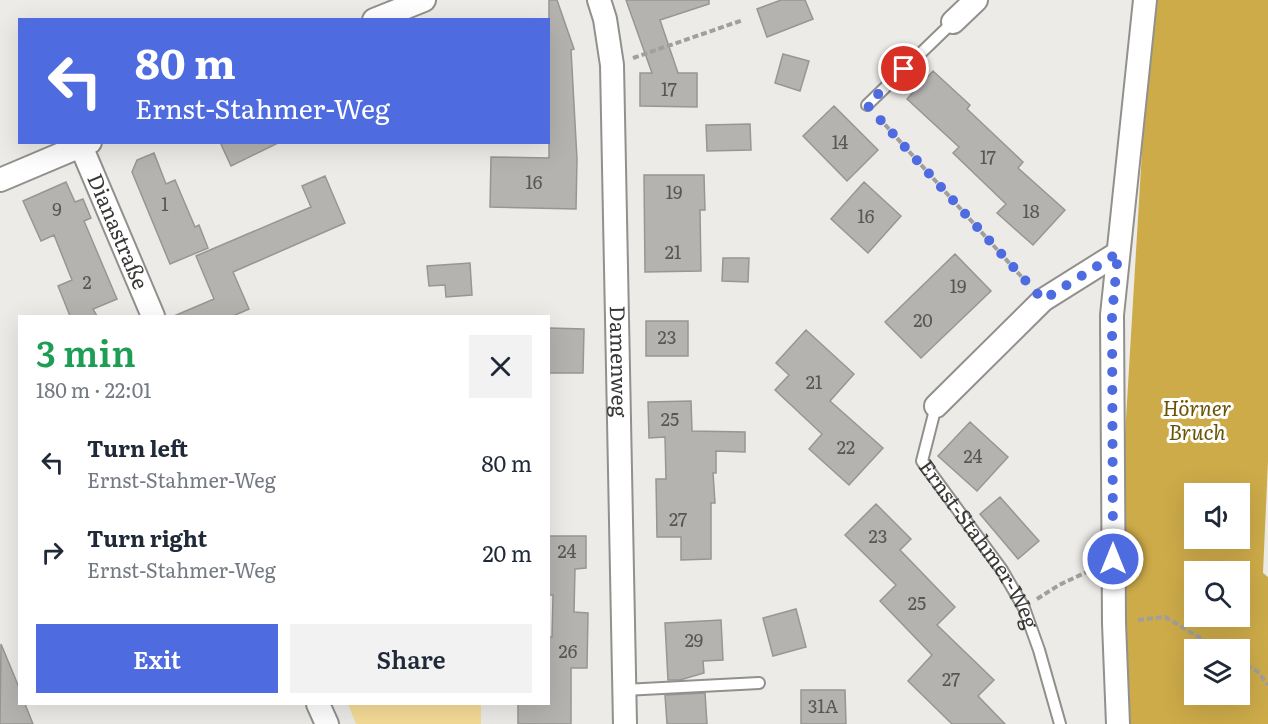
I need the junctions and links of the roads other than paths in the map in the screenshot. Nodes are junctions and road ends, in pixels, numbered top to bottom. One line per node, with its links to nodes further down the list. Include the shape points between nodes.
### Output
1 (423, 0): 5 (street)
2 (599, 0): 14 (street, Damenweg, via 612,65)
3 (976, 0): 6 (street)
4 (1145, 0): 10 (street)
5 (379, 18)
6 (953, 22): 7 (lane)
7 (867, 105)
8 (85, 144): 9 (street); 11 (street, Dianastraße)
9 (0, 180)
10 (1118, 253): 12 (street, Ernst-Stahmer-Weg, via 1043,300); 19 (street, via 1112,315)
11 (153, 315)
12 (936, 406): 18 (lane, Ernst-Stahmer-Weg, via 922,461 1002,570 1024,608)
13 (759, 683): 14 (lane)
14 (624, 690): 17 (street, Damenweg)
15 (318, 705): 16 (street)
16 (327, 724)
17 (625, 724)
18 (1060, 724)
19 (1118, 724)

